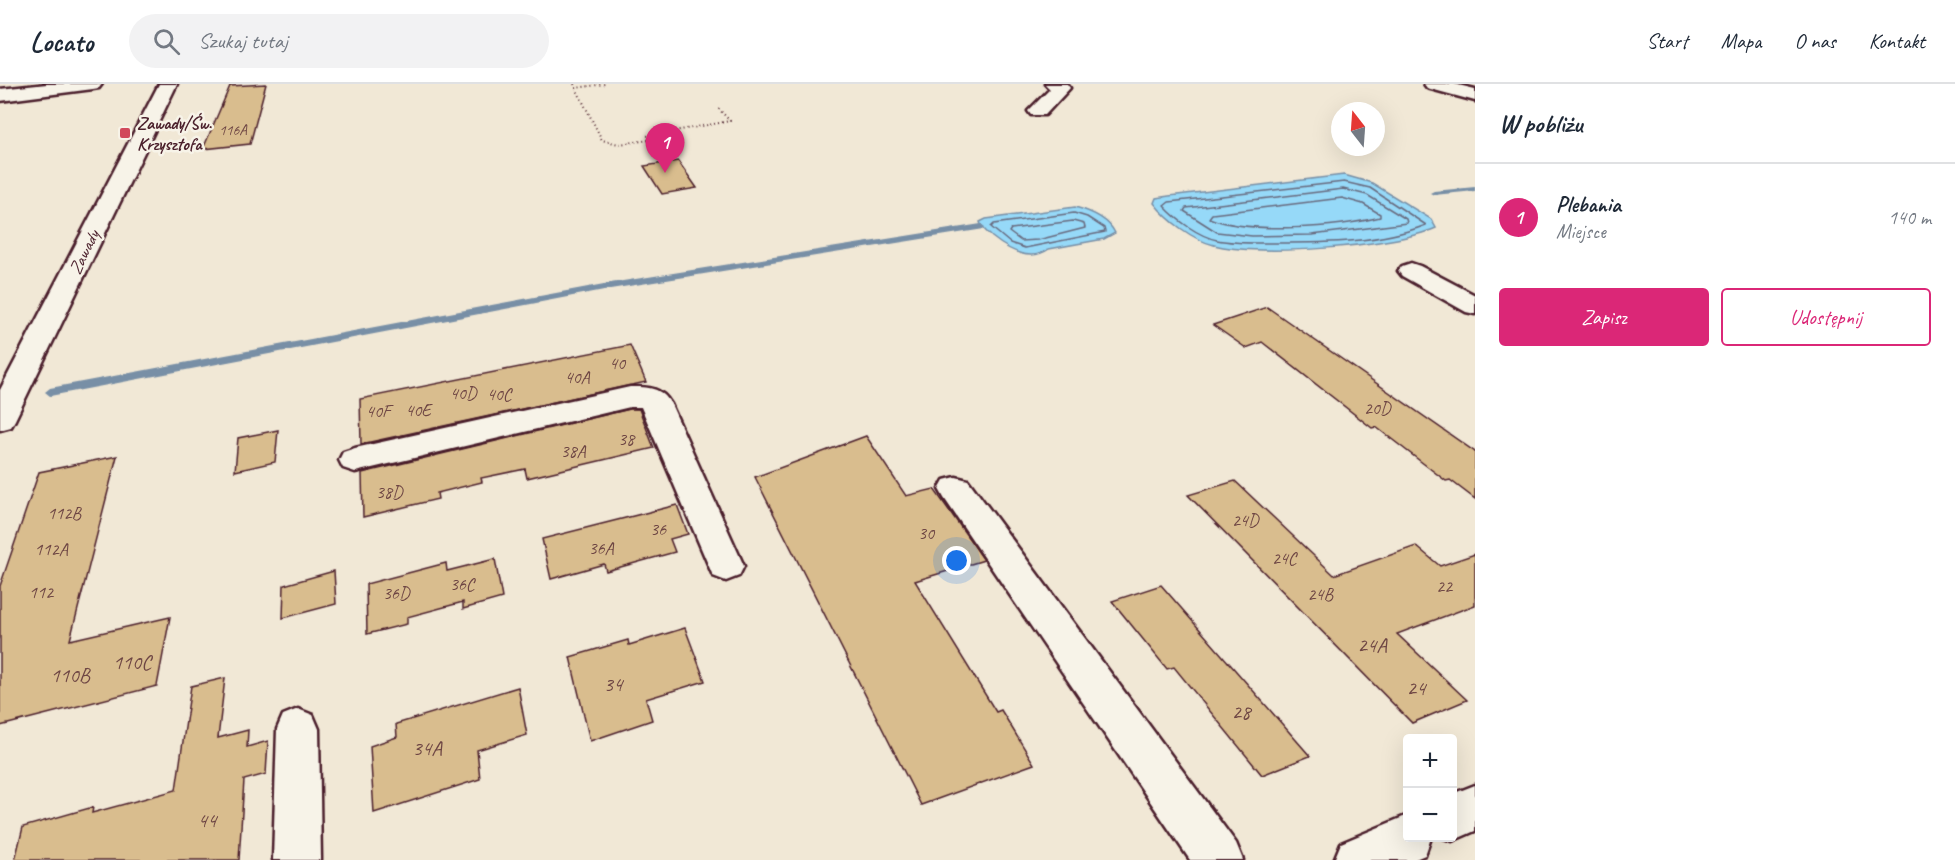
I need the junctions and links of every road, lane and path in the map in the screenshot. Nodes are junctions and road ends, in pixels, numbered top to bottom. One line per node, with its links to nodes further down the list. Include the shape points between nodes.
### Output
1 (93, 84): 8 (street)
2 (168, 84): 16 (street, Zawady)
3 (574, 84): 7 (path)
4 (606, 84): 7 (path)
5 (1054, 84): 11 (street, via 1061,88)
6 (1433, 84): 9 (street)
7 (576, 88): 12 (path, via 606,143)
8 (0, 95)
9 (1475, 95)
10 (717, 107): 12 (path, via 730,121 647,136)
11 (1038, 111)
12 (650, 140): 13 (path)
13 (660, 156)
14 (1411, 272): 15 (street)
15 (1475, 306)
16 (0, 420)
17 (355, 460): 19 (street, via 630,397 649,397 656,404)
18 (956, 489): 25 (street)
19 (726, 566)
20 (298, 729): 24 (street)
21 (1475, 808): 22 (street)
22 (1457, 816)
23 (1403, 839): 26 (street)
24 (297, 860)
25 (1219, 860)
26 (1358, 860)

